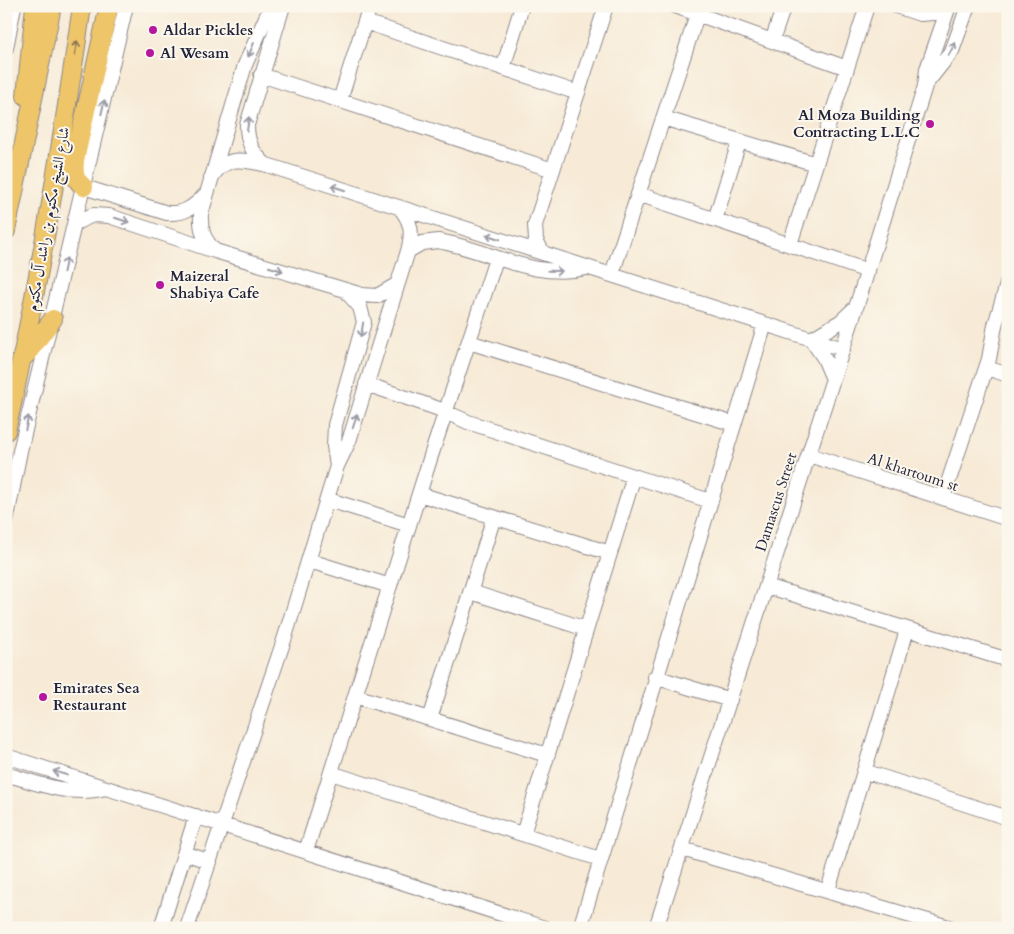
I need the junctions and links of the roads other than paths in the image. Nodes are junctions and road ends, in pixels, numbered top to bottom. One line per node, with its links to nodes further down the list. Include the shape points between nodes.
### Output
1 (14, 6): 21 (street)
2 (35, 6): 30 (main road)
3 (52, 6): 30 (main road)
4 (82, 6): 32 (main road, شارع الشيخ مكتوم بن راشد آل مكتوم, one-way to 4)
5 (107, 6): 32 (main road, via 78,112); 36 (main road, via 75,160 77,182)
6 (126, 6): 36 (street, one-way to 6)
7 (271, 6): 35 (street, one-way to 35, via 245,65)
8 (283, 6): 24 (street)
9 (370, 6): 19 (street)
10 (522, 6): 22 (street)
11 (606, 6): 26 (street)
12 (676, 6): 18 (street)
13 (784, 6): 20 (street)
14 (867, 6): 23 (street)
15 (896, 6): 17 (street, via 920,14)
16 (969, 7): 25 (street, Damascus Street, one-way to 16, via 952,51)
17 (948, 9): 25 (street, Damascus Street)
18 (699, 10): 20 (street); 28 (street)
19 (365, 22): 22 (street); 27 (street)
20 (772, 41): 23 (street)
21 (6, 48)
22 (503, 68): 26 (street)
23 (847, 68): 31 (street)
24 (261, 74): 27 (street); 33 (street, one-way to 24, via 253,152 247,135)
25 (925, 86): 51 (street, Damascus Street)
26 (578, 93): 34 (street)
27 (340, 100): 34 (street)
28 (663, 118): 29 (street); 38 (street)
29 (739, 142): 31 (street); 40 (street)
30 (23, 149): 43 (main road)
31 (816, 164): 45 (street)
32 (58, 165): 62 (main road, شارع الشيخ مكتوم بن راشد آل مكتوم)
33 (267, 165): 35 (street, via 237,159 222,165); 39 (street, one-way to 33)
34 (553, 170): 42 (street)
35 (211, 178): 37 (street)
36 (84, 187): 37 (street, via 176,214 193,207); 41 (street)
37 (207, 193): 46 (street, via 200,223 204,238)
38 (638, 194): 40 (street); 52 (street)
39 (399, 207): 44 (street, one-way to 39); 47 (street, via 411,229)
40 (714, 220): 45 (street)
41 (75, 223): 46 (street, one-way to 46, via 93,215 109,216); 57 (street, one-way to 41)
42 (535, 225): 44 (street, via 524,239); 48 (street, via 536,240)
43 (6, 231)
44 (514, 244): 48 (street)
45 (790, 244): 51 (street)
46 (215, 251): 55 (street, one-way to 55)
47 (408, 251): 49 (street, via 422,243 438,241); 54 (street)
48 (542, 253): 50 (street)
49 (496, 259): 50 (street, one-way to 50, via 550,272); 60 (street)
50 (590, 268): 52 (street)
51 (868, 271): 56 (street, Damascus Street)
52 (612, 274): 58 (street)
53 (1008, 281): 63 (street)
54 (396, 285): 55 (street, via 377,296); 66 (street)
55 (343, 289): 71 (street, one-way to 71, via 356,300 364,322 335,425 334,446)
56 (856, 307): 59 (street, via 840,322); 61 (street, Damascus Street)
57 (53, 319): 62 (main road); 79 (street, one-way to 57)
58 (765, 324): 59 (street); 68 (street)
59 (811, 339): 61 (street); 65 (street)
60 (469, 342): 67 (street); 68 (street)
61 (843, 350): 65 (street, Damascus Street)
62 (22, 360): 69 (main road, شارع الشيخ مكتوم بن راشد آل مكتوم)
63 (987, 368): 64 (street); 74 (street)
64 (1008, 375)
65 (833, 378): 70 (street, Damascus Street)
66 (366, 384): 67 (street); 71 (street, one-way to 66)
67 (446, 412): 72 (street); 73 (street)
68 (734, 424): 76 (street)
69 (6, 431)
70 (809, 455): 74 (street, Al khartoum st); 84 (street, Damascus Street)
71 (338, 466): 75 (street)
72 (634, 476): 76 (street); 81 (street)
73 (419, 494): 77 (street); 80 (street)
74 (943, 498): 78 (street, Al khartoum st)
75 (328, 500): 80 (street); 82 (street)
76 (710, 501): 89 (street)
77 (494, 517): 81 (street); 85 (street)
78 (1008, 519)
79 (6, 522)
80 (409, 525): 83 (street)
81 (610, 553): 86 (street)
82 (310, 561): 83 (street); 101 (street)
83 (390, 586): 90 (street)
84 (766, 586): 87 (street); 91 (street, Damascus Street)
85 (470, 592): 86 (street); 92 (street)
86 (586, 630): 93 (street)
87 (907, 630): 88 (street); 95 (street)
88 (1008, 660)
89 (656, 677): 91 (street); 106 (street)
90 (356, 696): 92 (street); 96 (street)
91 (730, 700): 103 (street, Damascus Street)
92 (430, 719): 93 (street)
93 (547, 755): 102 (street)
94 (6, 756): 98 (street, one-way to 94)
95 (864, 771): 100 (street); 108 (street)
96 (331, 773): 102 (street); 104 (street)
97 (6, 774): 98 (street, via 64,791 86,792)
98 (107, 787): 99 (street)
99 (196, 816): 101 (street); 105 (street)
100 (1008, 818)
101 (223, 824): 104 (street); 107 (street)
102 (522, 834): 106 (street)
103 (682, 849): 108 (street); 114 (street, Damascus Street)
104 (306, 851): 112 (street)
105 (185, 853): 107 (street); 110 (street)
106 (600, 859): 113 (street)
107 (210, 862): 111 (street)
108 (828, 890): 109 (street)
109 (927, 924): 115 (street)
110 (161, 928)
111 (187, 928)
112 (545, 928)
113 (580, 928)
114 (656, 928)
115 (952, 928)

